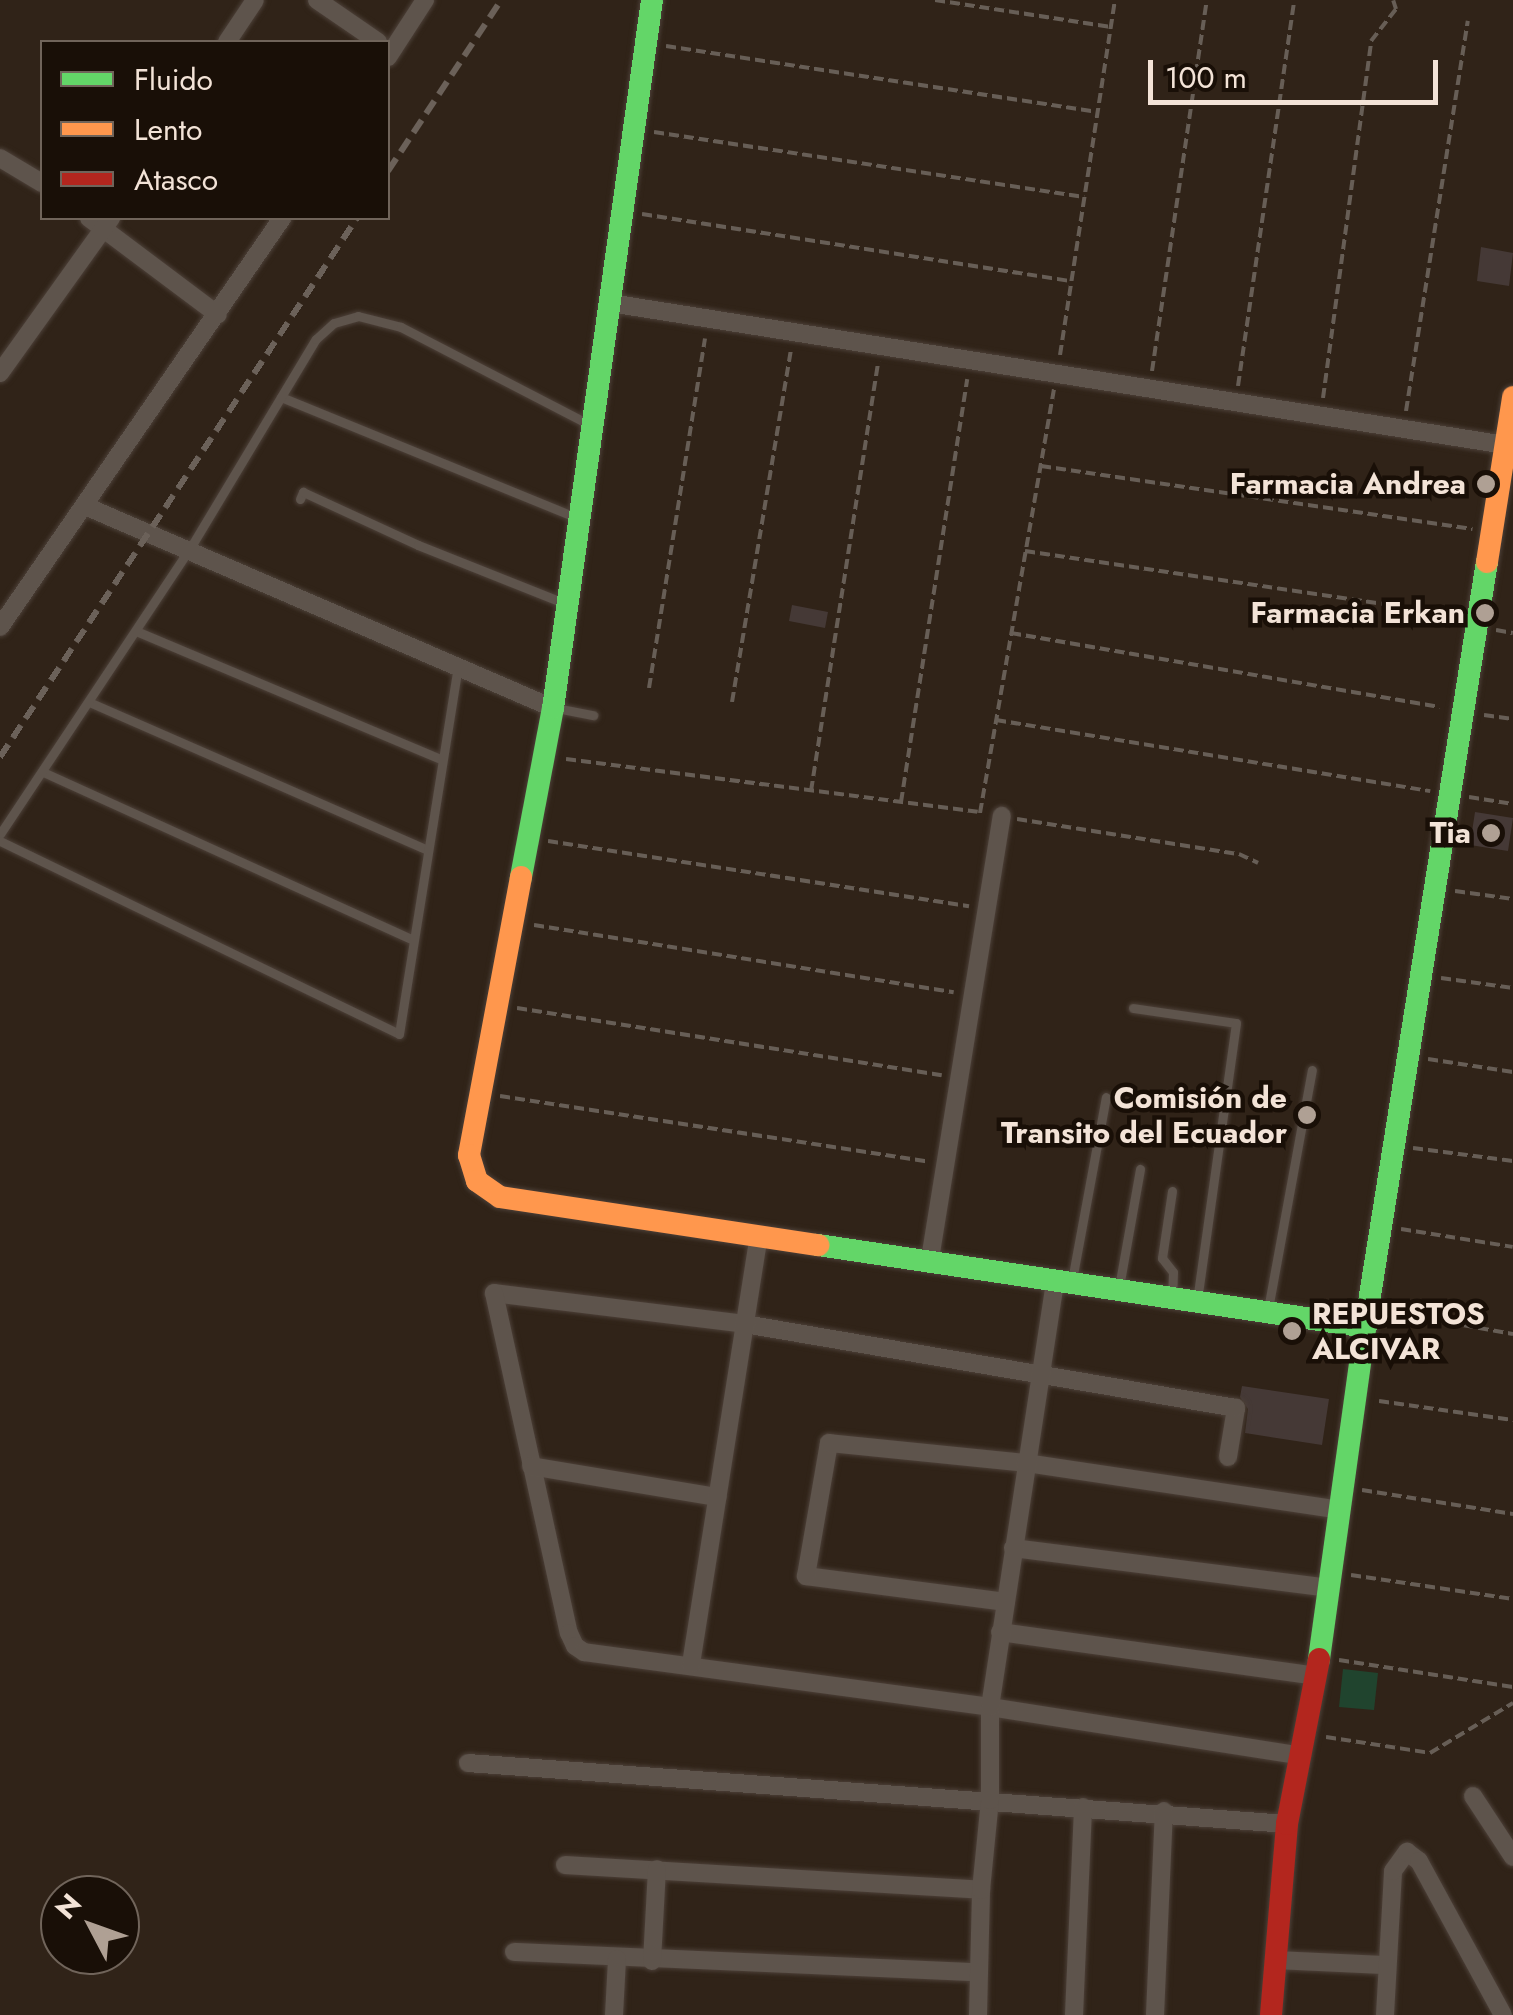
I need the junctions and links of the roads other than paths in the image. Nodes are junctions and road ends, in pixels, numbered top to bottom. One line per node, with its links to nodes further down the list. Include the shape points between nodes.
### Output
1 (255, 0): 5 (street)
2 (318, 0): 6 (street)
3 (425, 0): 7 (street)
4 (649, 2): 12 (street)
5 (228, 40)
6 (372, 40)
7 (390, 45)
8 (0, 158): 9 (street)
9 (40, 182)
10 (281, 220): 13 (street)
11 (101, 221): 13 (street); 14 (street)
12 (610, 302): 17 (street); 18 (street)
13 (218, 315): 20 (street)
14 (0, 373)
15 (281, 397): 17 (lane, via 316,340 334,323 358,316 401,327); 21 (lane); 22 (lane)
16 (1513, 398): 18 (street)
17 (592, 426): 21 (street)
18 (1506, 445): 48 (street, via 1426,912)
19 (300, 500): 23 (lane, via 303,492)
20 (85, 506): 22 (street); 24 (street)
21 (580, 519): 23 (street)
22 (188, 550): 25 (lane); 26 (street)
23 (568, 604): 28 (street)
24 (0, 627)
25 (136, 630): 27 (lane); 30 (lane)
26 (458, 666): 28 (street); 30 (lane)
27 (90, 702): 31 (lane); 34 (lane)
28 (553, 708): 29 (lane); 41 (street, via 469,1155 477,1181 500,1197)
29 (593, 716)
30 (440, 759): 34 (lane)
31 (42, 772): 33 (lane); 35 (lane)
32 (1002, 816): 42 (street)
33 (0, 837): 35 (lane, via 399,1034)
34 (426, 849): 35 (lane)
35 (412, 939)
36 (1132, 1008): 46 (lane, via 1236,1022)
37 (1312, 1070): 47 (lane)
38 (1106, 1097): 43 (lane)
39 (1140, 1169): 44 (lane)
40 (1172, 1191): 45 (lane, via 1162,1258 1174,1272)
41 (760, 1235): 42 (street); 49 (street)
42 (930, 1258): 43 (street)
43 (1063, 1282): 44 (street); 50 (street)
44 (1118, 1290): 45 (street)
45 (1172, 1298): 46 (street)
46 (1197, 1302): 47 (street)
47 (1267, 1312): 48 (street)
48 (1367, 1317): 55 (street)
49 (746, 1324): 50 (street); 53 (street, via 494,1293); 54 (street)
50 (1040, 1376): 51 (street, via 1236,1408); 52 (street)
51 (1228, 1457)
52 (1026, 1464): 55 (street); 56 (street); 58 (street, via 829,1443 804,1570 811,1579)
53 (531, 1466): 54 (street); 60 (street, via 575,1646)
54 (717, 1498): 60 (street)
55 (1341, 1498): 57 (street)
56 (1013, 1548): 57 (street); 58 (street)
57 (1330, 1580): 61 (street)
58 (1006, 1602): 59 (street)
59 (1000, 1632): 61 (street); 62 (street)
60 (691, 1664): 62 (street)
61 (1318, 1667): 63 (street)
62 (990, 1707): 63 (street); 66 (street)
63 (1304, 1745): 69 (street)
64 (468, 1764): 66 (street)
65 (1473, 1796): 70 (street)
66 (990, 1800): 67 (street); 73 (street)
67 (1083, 1808): 68 (street); 82 (street)
68 (1164, 1812): 69 (street); 83 (street)
69 (1286, 1824): 76 (street)
70 (1513, 1857)
71 (564, 1864): 72 (street)
72 (657, 1869): 73 (street); 77 (street)
73 (981, 1890): 79 (street)
74 (514, 1952): 75 (street)
75 (616, 1959): 77 (street); 80 (street)
76 (1274, 1960): 78 (street); 84 (street)
77 (652, 1962): 79 (street)
78 (1385, 1965): 85 (street); 86 (street, via 1392,1870 1406,1852 1420,1861)
79 (979, 1972): 81 (street)
80 (614, 2015)
81 (978, 2015)
82 (1074, 2015)
83 (1156, 2015)
84 (1271, 2015)
85 (1386, 2015)
86 (1503, 2015)

